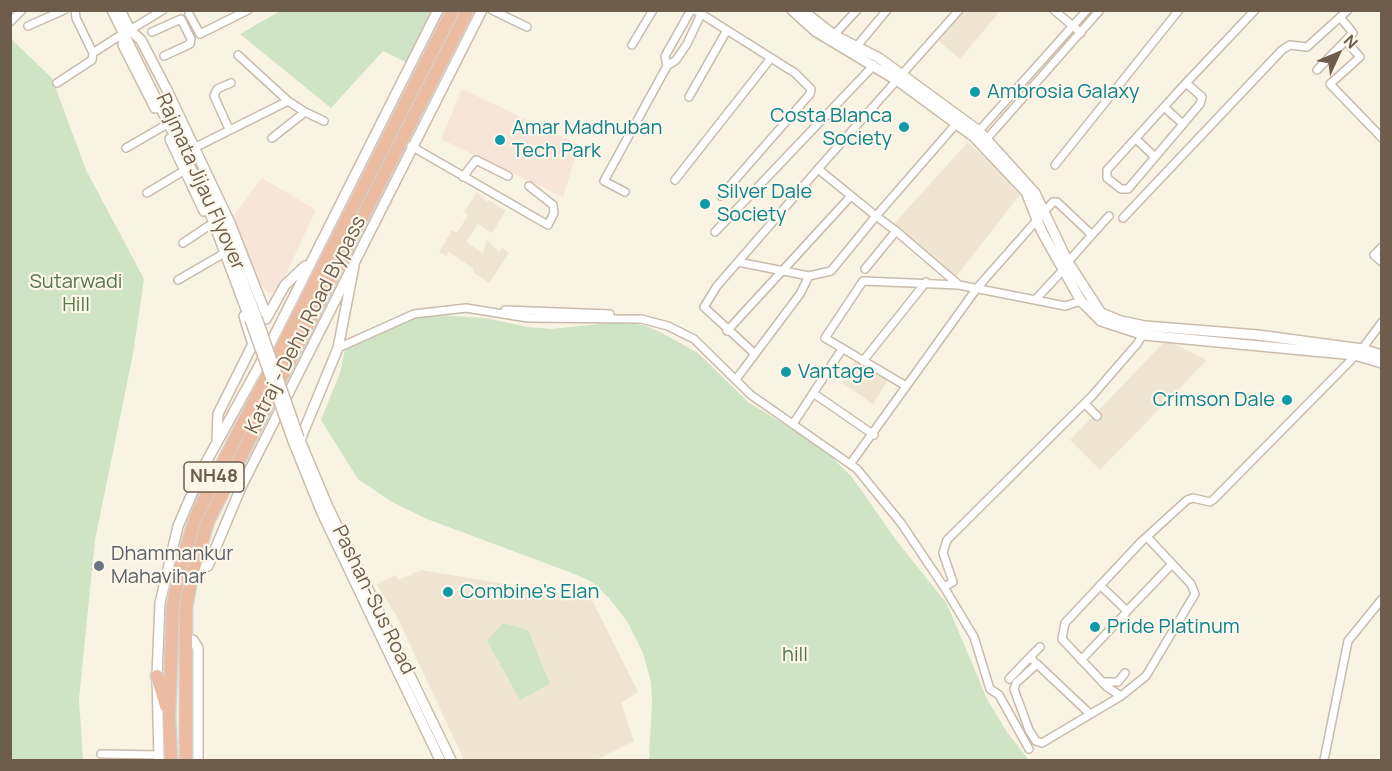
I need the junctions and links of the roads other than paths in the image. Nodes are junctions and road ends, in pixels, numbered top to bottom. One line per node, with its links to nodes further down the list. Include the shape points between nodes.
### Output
1 (22, 10): 29 (street)
2 (64, 10): 30 (street)
3 (75, 10): 50 (street, via 93,53 92,60)
4 (112, 10): 35 (street)
5 (120, 10): 35 (street)
6 (163, 10): 27 (street)
7 (248, 10): 25 (street, via 200,34)
8 (438, 10): 94 (street)
9 (453, 10): 94 (highway, Katraj - Dehu Road Bypass / NH48)
10 (468, 10): 89 (highway, Katraj - Dehu Road Bypass / NH48)
11 (482, 10): 67 (street)
12 (492, 10): 33 (street)
13 (653, 10): 40 (street)
14 (792, 10): 46 (street, via 815,31)
15 (802, 10): 38 (street)
16 (857, 10): 38 (street)
17 (887, 10): 41 (street)
18 (959, 10): 49 (street)
19 (1054, 10): 31 (street)
20 (1086, 10): 31 (street)
21 (1100, 10): 37 (street)
22 (1179, 10): 71 (street)
23 (1255, 10): 52 (street)
24 (1348, 10): 28 (street)
25 (191, 12)
26 (696, 12): 34 (street); 47 (street, via 687,44); 47 (street, via 665,56)
27 (155, 16): 32 (street); 35 (street)
28 (1340, 17): 39 (street, via 1353,33); 85 (street, via 1307,47 1290,45 1282,50)
29 (10, 22)
30 (28, 26)
31 (1074, 26): 37 (street); 62 (street)
32 (161, 27): 36 (street); 44 (street, via 181,19 191,39 190,44)
33 (527, 27)
34 (728, 30): 45 (street); 53 (street)
35 (127, 32): 42 (street); 60 (street, via 123,45); 69 (street, via 141,40); 110 (street, Rajmata Jijau Flyover, via 220,217)
36 (152, 32)
37 (1081, 33): 66 (street)
38 (834, 35): 41 (street)
39 (1346, 41): 48 (street); 64 (street, via 1360,57 1330,84)
40 (632, 45)
41 (857, 46): 46 (street)
42 (96, 51)
43 (238, 55): 54 (street)
44 (164, 56)
45 (771, 58): 76 (street); 80 (street, via 810,86 811,91)
46 (877, 62): 49 (street); 88 (street)
47 (667, 66): 78 (street, via 604,181)
48 (1317, 70)
49 (901, 78): 58 (street); 62 (street); 73 (street)
50 (57, 83)
51 (231, 83): 61 (street, via 217,89 214,96)
52 (1186, 83): 55 (street); 59 (street, via 1202,101)
53 (689, 98)
54 (288, 101): 56 (street); 61 (street)
55 (1164, 107): 59 (street); 65 (street)
56 (304, 112): 57 (street); 63 (street)
57 (324, 121)
58 (956, 124): 62 (street); 82 (street)
59 (1183, 124): 70 (street)
60 (164, 126): 68 (street); 72 (street)
61 (229, 129): 69 (street)
62 (976, 134): 66 (street)
63 (272, 138)
64 (1382, 138)
65 (1136, 139): 70 (street); 70 (street, via 1107,170 1107,178 1125,190)
66 (983, 143): 83 (street, via 1035,193)
67 (411, 146): 75 (street); 89 (street)
68 (126, 148)
69 (194, 148): 109 (street, via 231,223)
70 (1155, 156)
71 (1055, 165)
72 (185, 170): 79 (street); 86 (street)
73 (818, 170): 81 (street); 96 (street)
74 (508, 176): 75 (street, via 476,160)
75 (462, 177): 77 (street, via 548,225 553,205)
76 (675, 180)
77 (529, 186)
78 (625, 192)
79 (147, 193)
80 (721, 196)
81 (851, 196): 82 (street); 100 (street)
82 (876, 216): 87 (street); 101 (street, via 831,272)
83 (1040, 216): 90 (street, via 1057,202); 98 (street); 105 (street)
84 (1109, 216): 90 (street)
85 (1124, 218)
86 (210, 225): 91 (street); 93 (street)
87 (896, 231): 99 (street); 104 (street)
88 (715, 232)
89 (359, 236): 95 (street); 134 (highway, Katraj - Dehu Road Bypass / NH48, via 219,497)
90 (1090, 237): 98 (street)
91 (183, 243)
92 (1382, 247): 97 (street, via 1374,255)
93 (221, 255): 102 (street); 110 (street)
94 (318, 256): 109 (street, via 285,285); 130 (street); 149 (highway, Katraj - Dehu Road Bypass / NH48, via 191,530 173,605)
95 (355, 258): 115 (street); 134 (street, via 232,504 208,566)
96 (738, 262): 100 (street); 112 (street, via 704,303 704,310)
97 (1382, 262)
98 (1066, 266): 106 (street); 107 (street); 113 (street, via 1101,312)
99 (865, 269)
100 (781, 271): 101 (street); 112 (street)
101 (809, 276): 118 (street)
102 (178, 280)
103 (926, 282): 104 (street); 116 (street, via 863,281 825,338); 120 (street)
104 (959, 285): 105 (street)
105 (977, 288): 106 (street); 123 (street)
106 (1035, 300): 107 (street, via 1065,306)
107 (1082, 302): 113 (street, via 1101,321)
108 (496, 313): 115 (street, via 466,308 414,314); 122 (street, via 506,310 658,318 699,340); 131 (street, via 567,320 632,318 668,326 694,339 751,395)
109 (267, 317): 114 (street)
110 (250, 318): 114 (street); 129 (street, Rajmata Jijau Flyover, bridge)
111 (1382, 322): 117 (street)
112 (727, 331): 118 (street)
113 (1145, 331): 117 (street, via 1258,335); 125 (street)
114 (253, 345): 130 (street, via 218,414)
115 (338, 348): 129 (street, via 307,426)
116 (842, 349): 120 (street); 124 (street)
117 (1358, 352): 119 (street); 121 (street); 132 (street, via 1214,499 1187,500)
118 (755, 354): 122 (street)
119 (1382, 355)
120 (863, 361): 123 (street)
121 (1382, 363)
122 (737, 378): 127 (street)
123 (906, 386): 128 (street)
124 (813, 393): 127 (street); 128 (street)
125 (1084, 404): 126 (street); 136 (street, via 947,540 943,554 953,582)
126 (1097, 416)
127 (795, 421): 131 (street)
128 (873, 435): 131 (street)
129 (297, 440): 150 (street, Pashan-Sus Road, via 322,513)
130 (217, 443): 144 (street, via 178,526 166,569 160,603)
131 (851, 463): 136 (street, via 901,523)
132 (1148, 538): 133 (street); 135 (street)
133 (1172, 564): 135 (street, via 1127,611); 147 (street, via 1195,594 1146,676)
134 (193, 571): 153 (highway, Katraj - Dehu Road Bypass / NH48, via 185,640)
135 (1100, 585): 141 (street, via 1061,630 1062,639)
136 (944, 586): 151 (street, via 974,636 990,689 999,695)
137 (1381, 600): 157 (street, via 1348,641)
138 (1125, 615): 141 (street)
139 (1040, 647): 140 (street)
140 (1030, 657): 142 (street); 145 (street)
141 (1081, 660): 146 (street)
142 (1037, 664): 148 (street); 148 (street, via 1014,688 1036,741 1042,743)
143 (1125, 673): 146 (street, via 1118,682)
144 (157, 676): 149 (highway); 154 (street)
145 (1009, 679)
146 (1102, 682): 147 (street)
147 (1121, 696): 148 (street)
148 (1089, 714)
149 (169, 716): 154 (highway, Katraj - Dehu Road Bypass / NH48)
150 (442, 743): 155 (street, Pashan-Sus Road); 156 (street, Pashan-Sus Road)
151 (1029, 749)
152 (101, 754): 154 (street)
153 (192, 757)
154 (163, 759)
155 (440, 760)
156 (451, 760)
157 (1324, 760)

